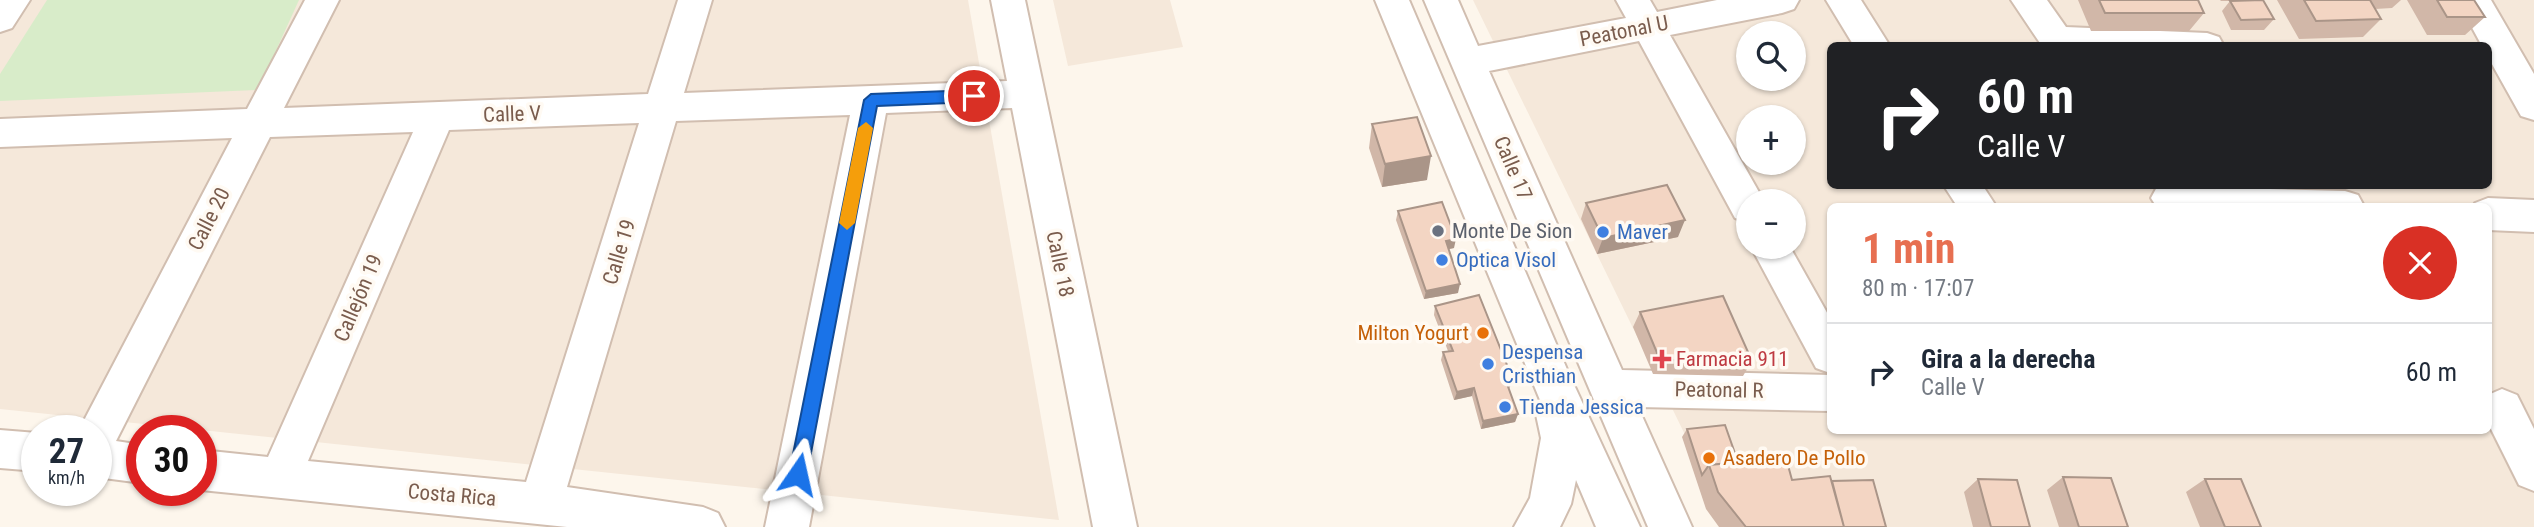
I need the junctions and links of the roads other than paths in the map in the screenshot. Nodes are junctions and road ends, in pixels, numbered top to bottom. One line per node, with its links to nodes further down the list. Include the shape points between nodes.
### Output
1 (13, 0): 12 (street)
2 (323, 0): 23 (street, Calle 20)
3 (695, 0): 21 (street, Calle 19)
4 (1008, 0): 18 (street, Calle 18)
5 (1392, 0): 32 (street)
6 (1441, 0): 17 (street, Calle 17)
7 (1782, 0): 11 (street, Peatonal U)
8 (1843, 0): 13 (street)
9 (2028, 0): 14 (street)
10 (2474, 0): 15 (street)
11 (1641, 13): 17 (street, Peatonal U); 25 (street)
12 (0, 19)
13 (1870, 42)
14 (2058, 42)
15 (2491, 42)
16 (2497, 57): 20 (street)
17 (1467, 62): 33 (street, Calle 17)
18 (1025, 94): 19 (street, Calle V); 45 (street, Calle 18)
19 (871, 100): 21 (street, Calle V); 44 (street)
20 (2534, 106)
21 (663, 108): 22 (street, Calle V); 42 (street, Calle 19)
22 (437, 117): 23 (street, Calle V); 41 (street, Callejón 19)
23 (258, 123): 24 (street, Calle V); 36 (street, Calle 20)
24 (0, 133)
25 (1738, 189)
26 (2169, 197): 27 (street)
27 (2286, 203)
28 (2492, 214): 29 (street)
29 (2534, 216)
30 (1777, 259): 31 (street)
31 (1827, 350)
32 (1549, 374): 46 (street, via 1562,438 1550,504); 47 (street)
33 (1608, 388): 34 (street, Peatonal R); 48 (street, Calle 17)
34 (1827, 393)
35 (2508, 408): 39 (street)
36 (108, 415)
37 (0, 449): 38 (street)
38 (21, 451)
39 (2534, 471)
40 (217, 472): 41 (street, Costa Rica)
41 (279, 479): 42 (street, Costa Rica)
42 (541, 503): 43 (street, Costa Rica)
43 (703, 527)
44 (787, 527)
45 (1115, 527)
46 (1536, 527)
47 (1618, 527)
48 (1670, 527)

